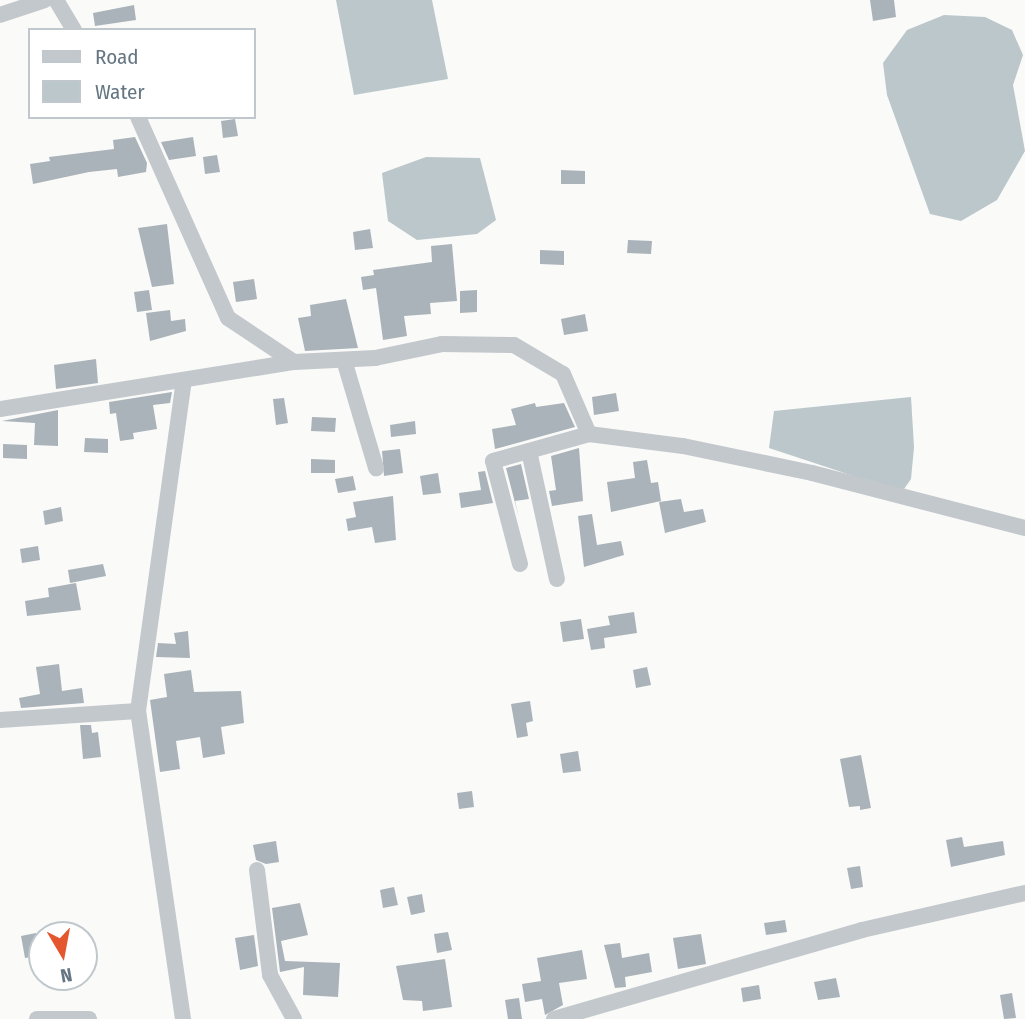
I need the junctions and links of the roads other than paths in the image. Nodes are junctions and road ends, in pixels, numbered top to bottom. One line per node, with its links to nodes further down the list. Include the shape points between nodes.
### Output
1 (45, 0): 3 (street)
2 (56, 0): 4 (street)
3 (0, 15)
4 (73, 28)
5 (139, 119): 7 (street, via 228,318)
6 (344, 360): 7 (street); 10 (street, via 442,344 514,345 563,374); 12 (street)
7 (294, 362): 8 (street)
8 (184, 380): 9 (street); 16 (street)
9 (0, 409)
10 (589, 434): 11 (street); 13 (street, via 683,446 812,473)
11 (529, 451): 14 (street, via 493,461); 15 (street)
12 (376, 468)
13 (1025, 528)
14 (520, 564)
15 (557, 579)
16 (138, 711): 17 (street); 22 (street)
17 (0, 720)
18 (257, 870): 23 (street, via 270,975)
19 (1025, 893): 24 (street, via 862,930)
20 (37, 1019): 21 (street)
21 (89, 1019)
22 (183, 1019)
23 (294, 1019)
24 (554, 1019)

